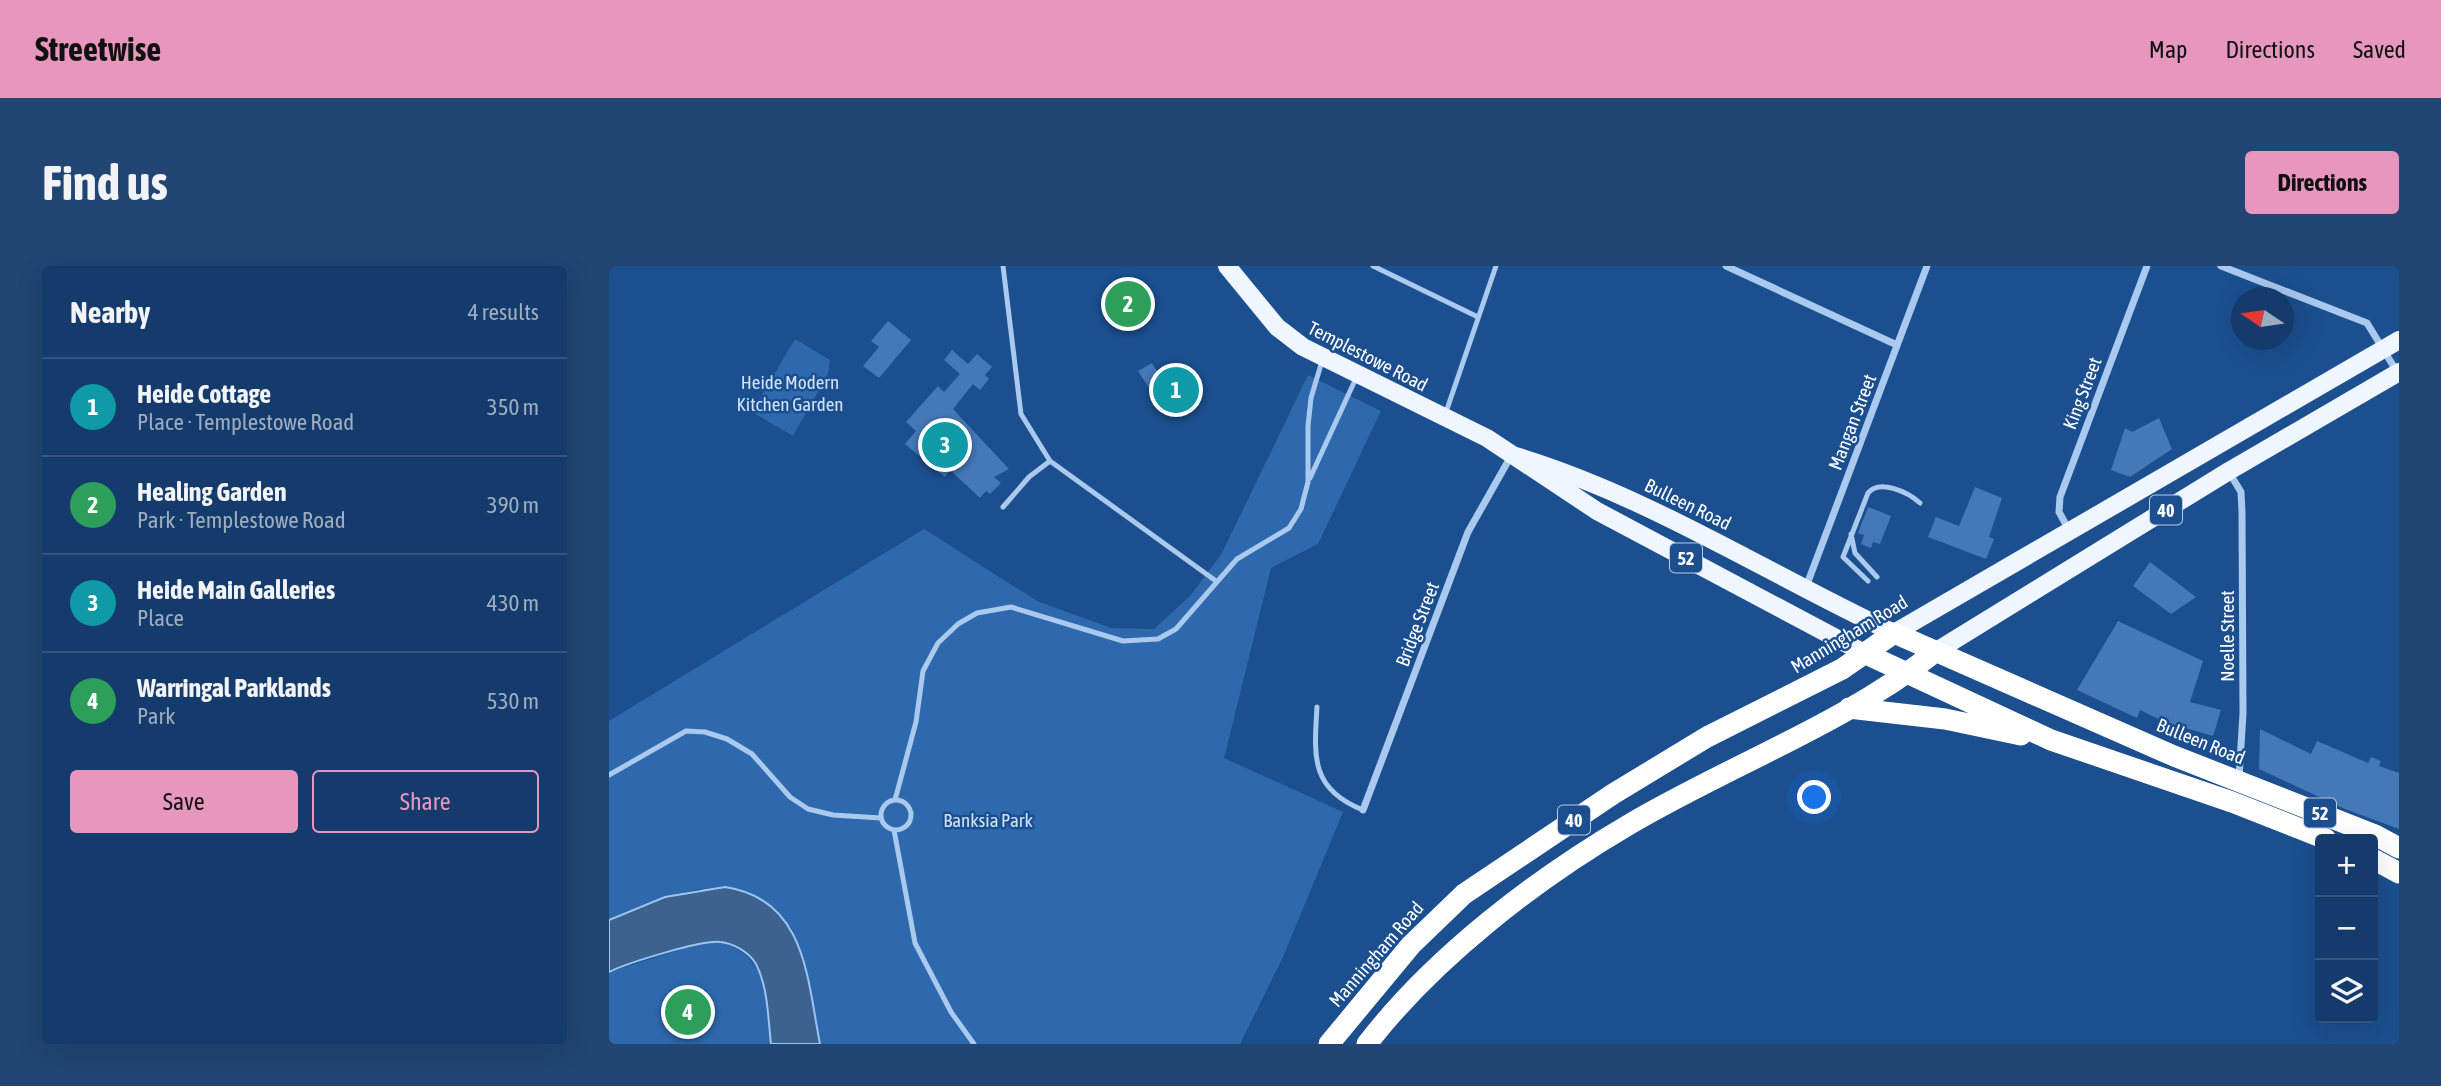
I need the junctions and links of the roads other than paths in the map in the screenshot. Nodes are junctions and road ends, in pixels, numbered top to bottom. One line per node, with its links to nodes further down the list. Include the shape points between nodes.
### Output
1 (1003, 266): 18 (lane, via 1021,414)
2 (1227, 266): 13 (main road, Templestowe Road / 52, via 1283,332)
3 (1373, 266): 9 (lane)
4 (1496, 266): 9 (lane)
5 (1726, 266): 11 (street)
6 (1927, 266): 11 (street, Mangan Street)
7 (2147, 266): 23 (street, King Street, via 2060,497 2059,512)
8 (2221, 266): 12 (street, via 2358,319 2373,330)
9 (1478, 317): 16 (lane)
10 (2399, 340): 12 (main road, Manningham Road / 40)
11 (1897, 345): 28 (street, Mangan Street)
12 (2383, 349): 14 (street); 23 (main road, Manningham Road / 40)
13 (1323, 358): 15 (main road, Templestowe Road / 52); 20 (lane, via 1309,417)
14 (2398, 372): 19 (main road, 40)
15 (1357, 376): 16 (main road, Templestowe Road / 52); 20 (lane)
16 (1444, 417): 17 (main road, Templestowe Road / 52)
17 (1513, 455): 28 (main road, Bulleen Road / 52, via 1609,490); 31 (main road, 52, via 1597,511); 40 (street, Bridge Street, via 1468,531)
18 (1050, 461): 22 (lane); 26 (lane)
19 (2229, 471): 30 (main road, 40); 37 (street, Noelle Street, via 2241,492 2242,512)
20 (1308, 482): 26 (lane, via 1301,509 1289,528 1246,552)
21 (1920, 503): 24 (lane, via 1914,497 1873,487)
22 (1003, 508)
23 (2070, 531): 29 (main road, Manningham Road / 40)
24 (1851, 532): 25 (lane, via 1855,552); 27 (lane, via 1843,557)
25 (1877, 577)
26 (1216, 581): 38 (lane, via 1176,629 1158,639 1123,641 1011,607 977,613 958,624 938,643 923,671 916,722)
27 (1868, 581)
28 (1806, 588): 29 (main road, Bulleen Road / 52)
29 (1894, 633): 30 (highway, Bulleen Road / 52); 31 (highway, Manningham Road / 40)
30 (1935, 652): 32 (highway, 40); 37 (highway, Bulleen Road / 52)
31 (1864, 653): 32 (highway, 52); 47 (highway, Manningham Road / 40, via 1613,793 1464,894)
32 (1910, 672): 34 (highway, 40); 35 (highway, 52)
33 (1317, 707): 40 (lane, via 1314,758 1319,774 1339,798)
34 (1849, 708): 35 (highway, 52, via 1945,719); 48 (highway, 40, via 1619,831 1550,876)
35 (2051, 740): 39 (highway, 52)
36 (609, 775): 41 (lane, via 686,731 705,732 752,754 790,797 808,809 833,816)
37 (2239, 780): 39 (street, Noelle Street); 44 (highway, Bulleen Road / 52)
38 (894, 800): 41 (lane, via 886,804); 42 (lane, via 908,806 911,815 908,825)
39 (2232, 802): 43 (highway, 52)
40 (1363, 810)
41 (881, 818): 42 (lane)
42 (894, 830): 49 (lane, via 915,943 951,1012)
43 (2315, 835)
44 (2399, 848)
45 (2378, 862): 46 (highway)
46 (2399, 873)
47 (1411, 945): 48 (highway); 50 (highway, Manningham Road / 40)
48 (1436, 971): 51 (highway, 40)
49 (974, 1044)
50 (1329, 1044)
51 (1367, 1044)

